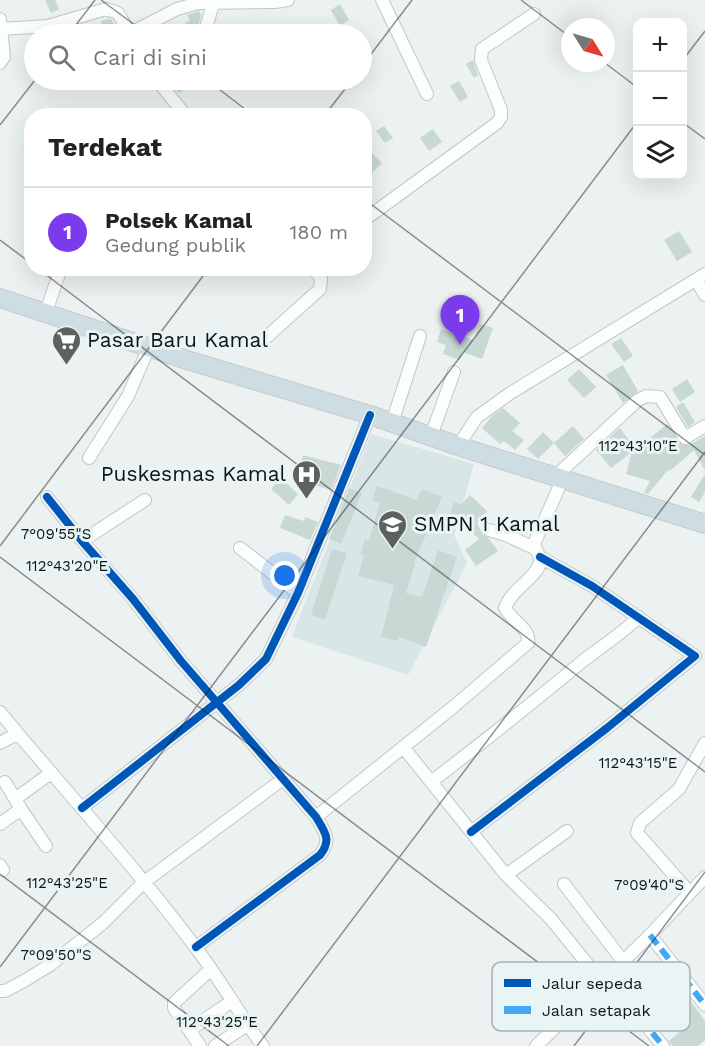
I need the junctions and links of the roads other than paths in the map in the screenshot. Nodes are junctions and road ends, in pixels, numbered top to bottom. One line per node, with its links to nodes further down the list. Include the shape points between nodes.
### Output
1 (288, 0): 3 (street)
2 (382, 0): 13 (street)
3 (214, 2): 8 (street, via 177,9); 9 (street)
4 (534, 14): 15 (street, via 482,49 481,60 501,110 497,123)
5 (1, 24): 10 (street); 11 (street, via 4,57)
6 (55, 24): 7 (street, via 106,9 118,13)
7 (124, 24)
8 (149, 24)
9 (207, 24)
10 (24, 25)
11 (0, 63)
12 (165, 90): 14 (street)
13 (427, 94)
14 (180, 108)
15 (372, 214)
16 (58, 276): 21 (street)
17 (319, 276): 23 (street, via 320,289)
18 (701, 277): 19 (street); 30 (street, via 509,394 477,417)
19 (705, 295)
20 (1, 301): 21 (highway)
21 (46, 312): 24 (highway)
22 (420, 336): 27 (street)
23 (260, 343)
24 (149, 347): 26 (highway); 31 (street, via 128,396)
25 (454, 372): 29 (street)
26 (370, 415): 27 (highway); 40 (street)
27 (392, 423): 29 (highway)
28 (705, 426): 32 (street, via 685,438 660,397 646,396)
29 (431, 436): 30 (highway)
30 (458, 446): 32 (highway)
31 (89, 458)
32 (560, 477): 35 (highway); 39 (street, via 534,544)
33 (47, 497): 37 (street)
34 (145, 500): 37 (street)
35 (705, 524)
36 (489, 530): 39 (street)
37 (82, 541): 43 (street)
38 (240, 548): 40 (street)
39 (537, 552): 41 (street); 48 (street, via 540,564 505,608 527,632 528,643)
40 (298, 593): 43 (street, via 266,659)
41 (639, 617): 42 (street); 52 (street)
42 (700, 660): 58 (street)
43 (217, 703): 50 (street); 54 (street)
44 (0, 712): 45 (street)
45 (17, 734): 46 (street); 49 (street)
46 (0, 743)
47 (705, 743): 64 (street, via 679,789 637,828 637,833)
48 (403, 747): 52 (street); 55 (street)
49 (51, 773): 53 (street); 54 (street)
50 (283, 779): 55 (street); 61 (street)
51 (5, 782): 53 (street)
52 (431, 782): 58 (street)
53 (18, 804): 56 (street); 59 (street)
54 (82, 808): 61 (street)
55 (316, 817): 66 (street, via 328,840 320,855)
56 (0, 824)
57 (567, 831): 60 (street)
58 (471, 832): 60 (street)
59 (46, 846)
60 (506, 875): 68 (street)
61 (143, 883): 66 (street); 72 (street, via 103,923 50,965)
62 (703, 883): 64 (street)
63 (564, 884): 67 (street)
64 (690, 893): 65 (street)
65 (650, 935): 67 (street); 69 (street)
66 (196, 947): 70 (street)
67 (622, 961)
68 (589, 962)
69 (671, 962)
70 (211, 969): 73 (street); 76 (street, via 174,1003)
71 (690, 986): 74 (street)
72 (0, 992)
73 (232, 1001): 75 (street); 76 (street)
74 (705, 1005)
75 (247, 1025): 80 (street); 81 (street)
76 (190, 1029): 79 (street)
77 (552, 1031): 82 (street)
78 (650, 1031): 83 (street)
79 (200, 1046)
80 (215, 1046)
81 (262, 1046)
82 (536, 1046)
83 (663, 1046)

